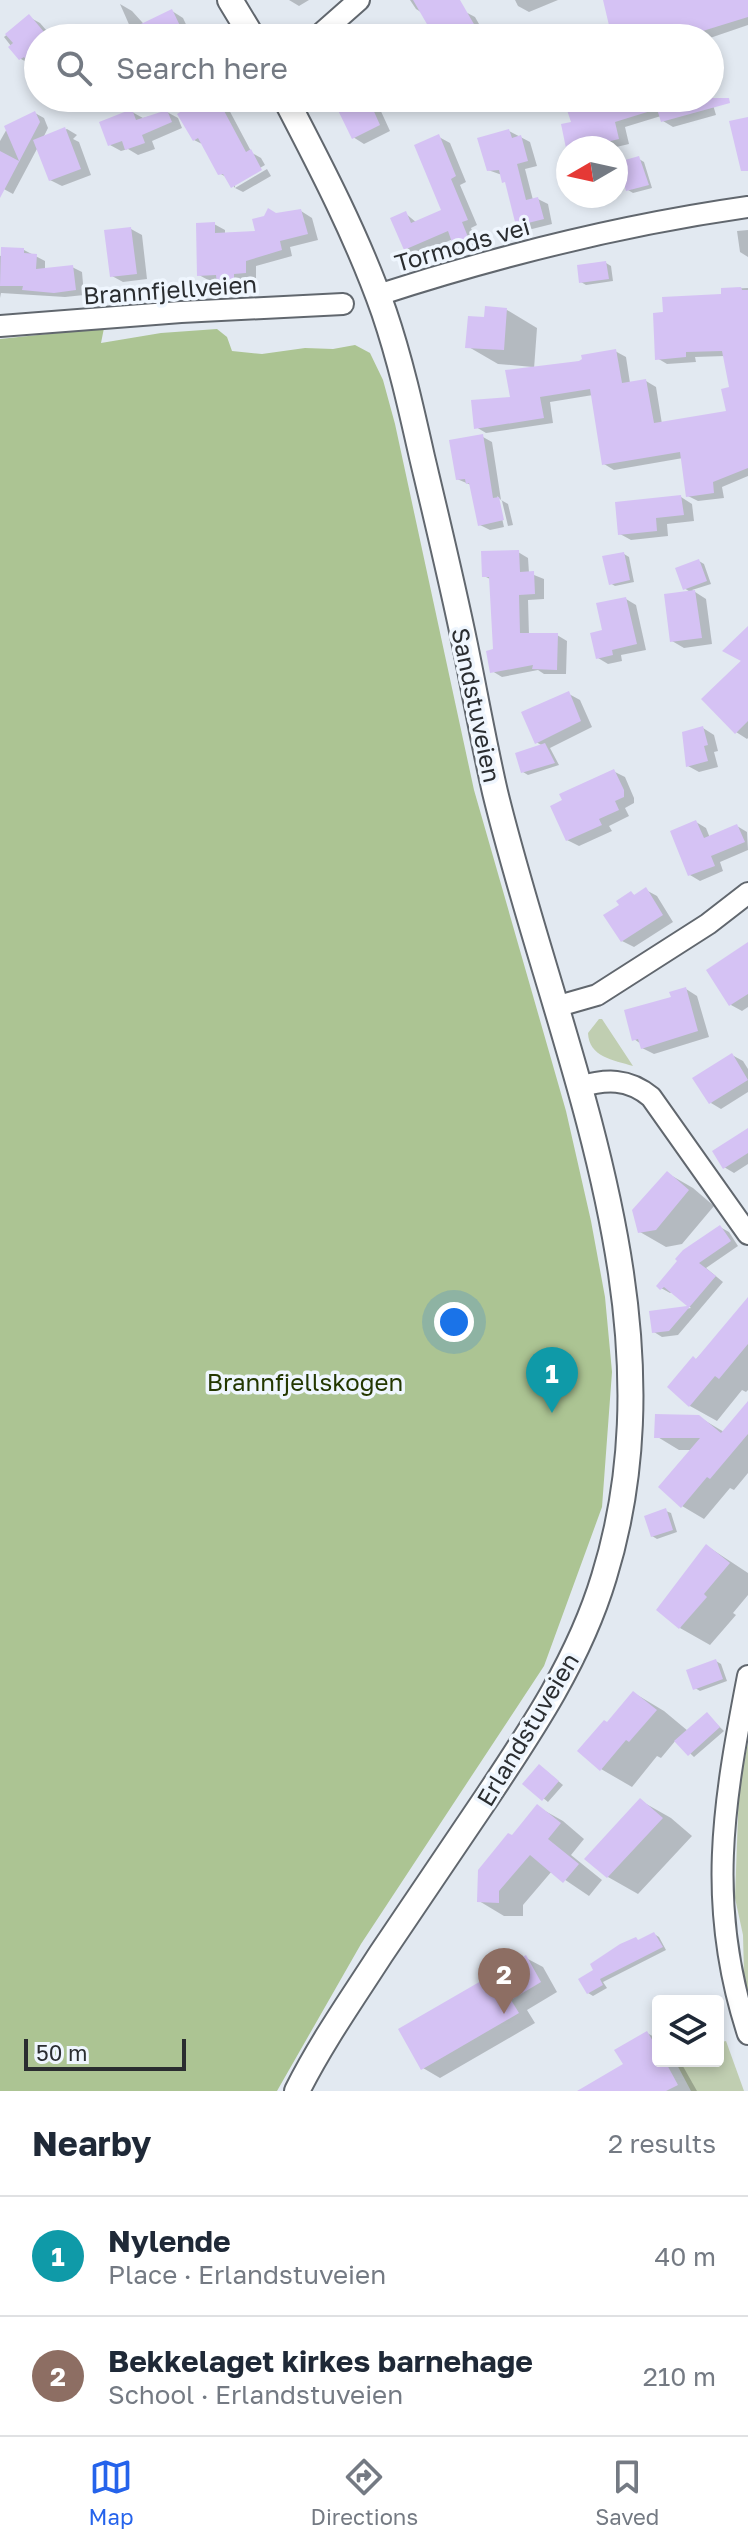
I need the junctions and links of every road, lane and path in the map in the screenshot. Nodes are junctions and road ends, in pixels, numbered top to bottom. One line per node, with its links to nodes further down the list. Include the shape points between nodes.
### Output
1 (230, 0): 3 (street)
2 (359, 0): 4 (street)
3 (245, 24)
4 (332, 24)
5 (292, 112): 7 (street, Sandstuveien)
6 (748, 207): 7 (street, Tormods vei, via 574,239)
7 (378, 295): 11 (street, Sandstuveien, via 443,542 499,806)
8 (343, 304): 9 (street, Brannfjellveien)
9 (0, 326)
10 (748, 893): 11 (street, via 597,995)
11 (555, 1007): 12 (street, Sandstuveien)
12 (579, 1087): 13 (street, via 614,1081 636,1086 651,1097); 16 (street, Erlandstuveien, via 612,1224 629,1338 629,1449 607,1566 587,1626 544,1709 329,2034)
13 (748, 1234)
14 (748, 1676): 15 (street, via 724,1807 722,1868 727,1955)
15 (748, 2034)
16 (297, 2091)

